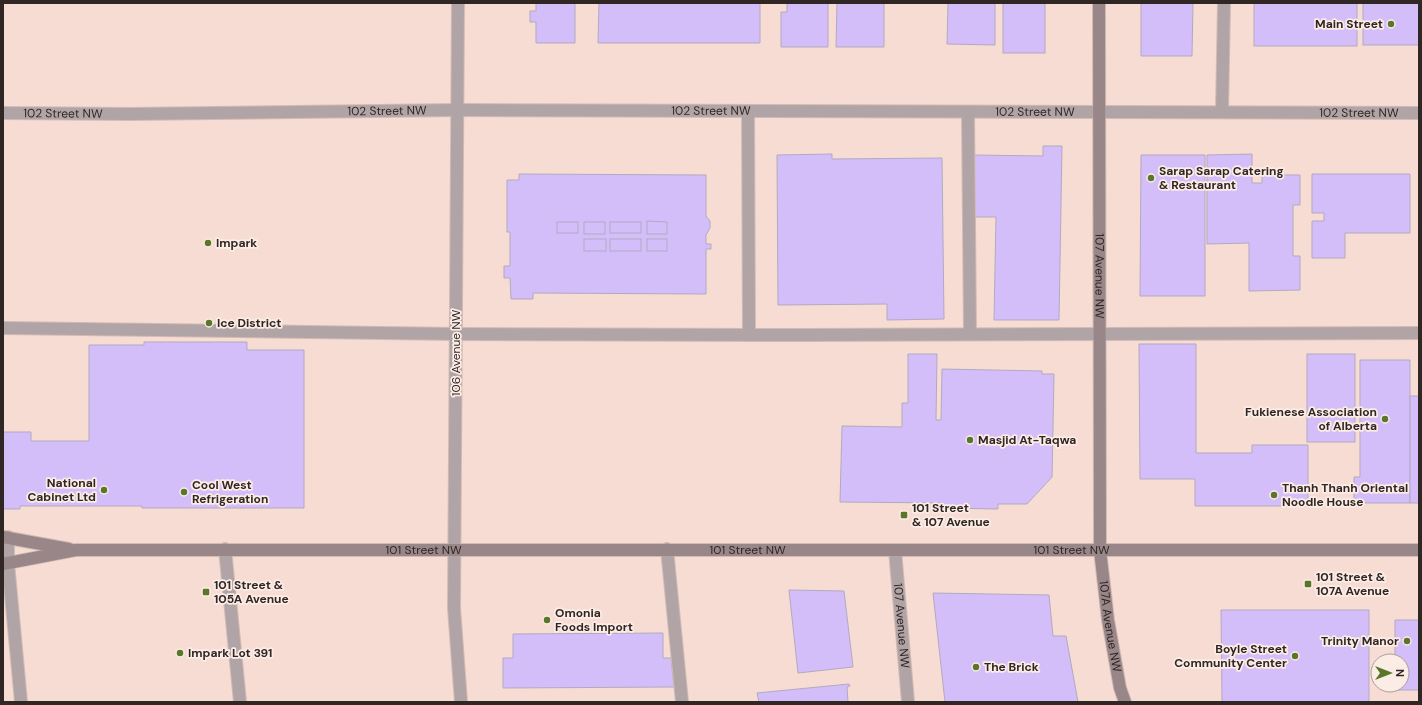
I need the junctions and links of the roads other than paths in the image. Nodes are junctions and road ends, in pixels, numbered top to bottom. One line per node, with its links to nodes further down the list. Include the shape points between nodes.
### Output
1 (458, 3): 4 (street, 106 Avenue NW)
2 (1099, 3): 6 (main road, 107 Avenue NW)
3 (1224, 3): 7 (street)
4 (458, 110): 5 (street, 102 Street NW); 8 (street, 102 Street NW); 13 (street, 106 Avenue NW)
5 (748, 112): 9 (street, 102 Street NW); 14 (street)
6 (1099, 112): 7 (street, 102 Street NW); 9 (street, 102 Street NW); 16 (main road, 107 Avenue NW)
7 (1222, 112): 10 (street, 102 Street NW)
8 (3, 113)
9 (968, 113): 15 (street)
10 (1419, 113)
11 (3, 328): 13 (street)
12 (1419, 333): 16 (street)
13 (456, 334): 14 (street); 18 (street, 106 Avenue NW)
14 (749, 334): 15 (street)
15 (970, 334): 16 (street)
16 (1099, 334): 23 (main road, 107 Avenue NW)
17 (6, 537): 19 (main road, 101 Street NW); 25 (street)
18 (454, 549): 20 (main road, 101 Street NW); 21 (main road, 101 Street NW); 28 (street, 106 Avenue NW, via 454,608)
19 (76, 550): 20 (main road, 101 Street NW); 25 (main road, 101 Street NW)
20 (225, 550): 27 (street)
21 (667, 550): 22 (main road, 101 Street NW); 29 (street)
22 (895, 550): 23 (main road, 101 Street NW); 30 (street, 107 Avenue NW)
23 (1100, 550): 24 (main road, 101 Street NW); 31 (main road, 107A Avenue NW, via 1108,620 1120,688)
24 (1419, 550)
25 (5, 563): 26 (street)
26 (21, 702)
27 (240, 702)
28 (461, 702)
29 (682, 702)
30 (908, 702)
31 (1125, 702)

